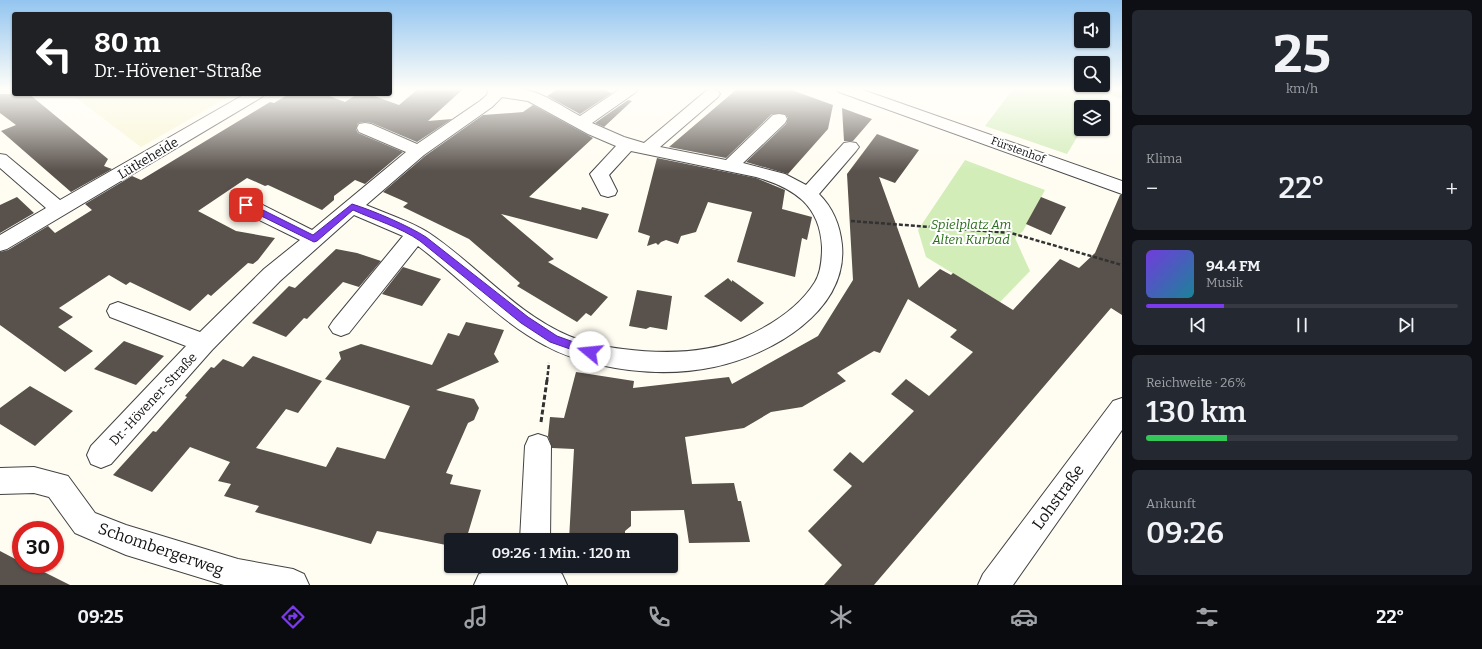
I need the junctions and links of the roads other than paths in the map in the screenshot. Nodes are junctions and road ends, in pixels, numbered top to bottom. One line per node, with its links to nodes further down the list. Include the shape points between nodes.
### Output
1 (218, 116): 20 (street, Lütkeheide)
2 (468, 116): 12 (street, Dr.-Hövener-Straße)
3 (571, 116): 8 (street)
4 (591, 116): 8 (street)
5 (680, 116): 10 (street)
6 (921, 116): 15 (street, Fürstenhof)
7 (779, 119): 14 (street)
8 (581, 123): 10 (street)
9 (365, 128): 12 (street)
10 (637, 147): 14 (street); 16 (street, via 599,174)
11 (850, 147): 17 (street)
12 (418, 151): 19 (street, Dr.-Hövener-Straße)
13 (0, 159): 20 (street)
14 (730, 166): 17 (street, via 770,174)
15 (1122, 188)
16 (608, 191)
17 (808, 194): 21 (street, via 828,220 832,236 833,253 824,288 796,318 780,329 755,343 700,360 634,361 577,349 553,339 524,320)
18 (246, 205): 22 (street)
19 (352, 207): 21 (street); 22 (street, Dr.-Hövener-Straße)
20 (60, 210): 23 (street, Lütkeheide)
21 (416, 234): 25 (street)
22 (314, 239): 26 (street, Dr.-Hövener-Straße, via 272,275)
23 (0, 244)
24 (118, 311): 26 (street, Dr.-Hövener-Straße)
25 (341, 327)
26 (204, 343): 29 (street, Dr.-Hövener-Straße)
27 (1122, 409): 35 (street, Lohstraße)
28 (538, 446): 31 (street)
29 (101, 455)
30 (0, 481): 33 (street, Schombergerweg, via 34,480 58,486 85,523 126,540 238,574)
31 (535, 533)
32 (539, 574): 34 (street)
33 (293, 585)
34 (490, 585)
35 (994, 585)

